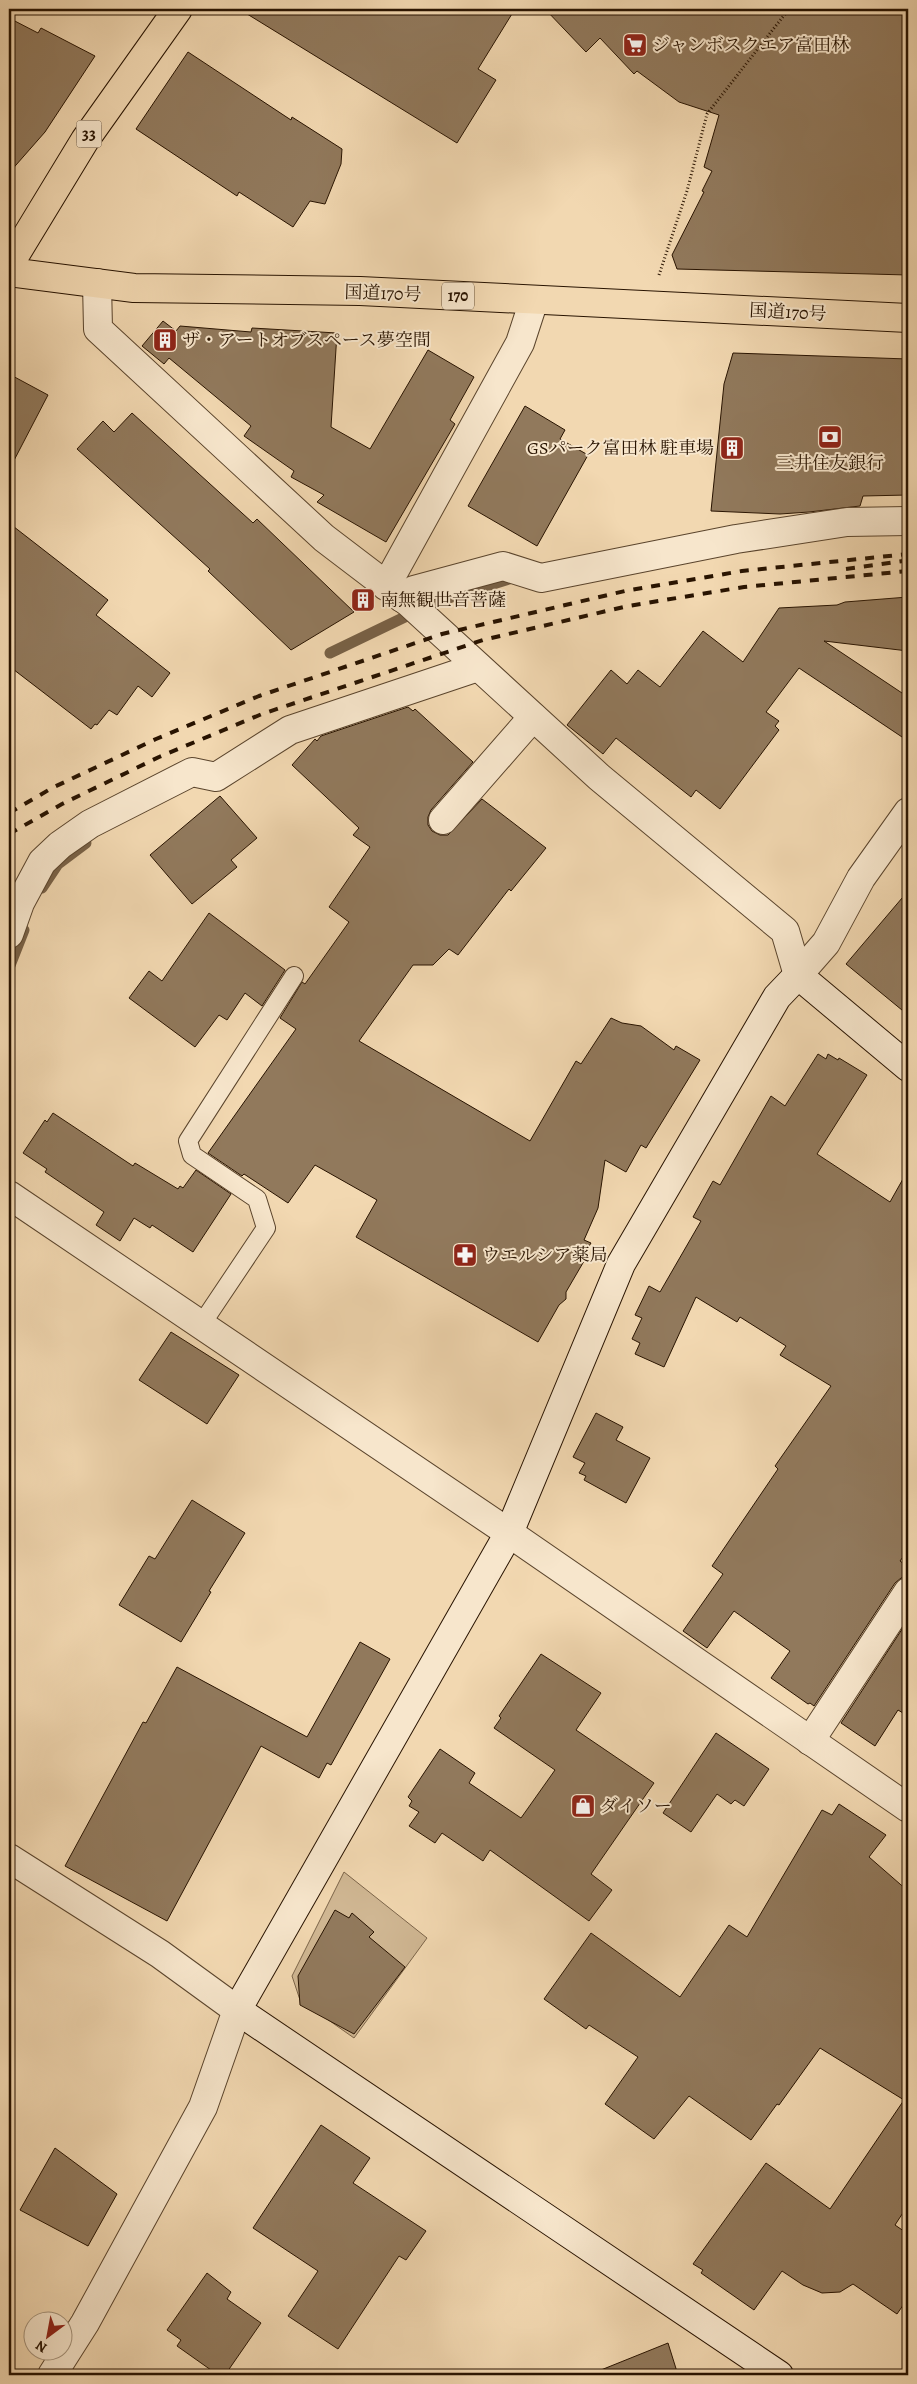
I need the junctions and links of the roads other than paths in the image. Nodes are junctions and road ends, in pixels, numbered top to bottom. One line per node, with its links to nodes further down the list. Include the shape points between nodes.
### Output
1 (178, 9): 2 (main road, 33, via 85,140)
2 (9, 265)
3 (9, 272): 4 (main road, 国道170号 / 170)
4 (97, 283): 5 (main road, 国道170号 / 170, via 134,288 360,291); 8 (street, via 98,329 324,538)
5 (534, 300): 6 (main road, 国道170号 / 170); 8 (street, via 520,343)
6 (908, 318)
7 (908, 521): 8 (street, via 847,522 736,539 541,578 502,566 414,590)
8 (404, 600): 9 (street)
9 (478, 668): 10 (street); 13 (street, via 290,730 216,777 192,772 90,824 42,862 20,903)
10 (533, 717): 12 (street); 14 (street, via 599,777 785,931)
11 (908, 812): 14 (street, via 861,878 826,943)
12 (443, 820)
13 (9, 934)
14 (798, 975): 16 (street); 19 (street, via 777,997 621,1264)
15 (294, 976): 18 (lane, via 188,1141 192,1154 258,1199 266,1228)
16 (908, 1067)
17 (9, 1195): 18 (street)
18 (201, 1325): 19 (street)
19 (509, 1533): 21 (street); 24 (street)
20 (908, 1592): 21 (street)
21 (810, 1741): 22 (street)
22 (908, 1808)
23 (9, 1858): 24 (street, via 160,1954)
24 (237, 2010): 25 (street, via 203,2107 85,2324); 26 (street)
25 (52, 2375)
26 (779, 2375)

